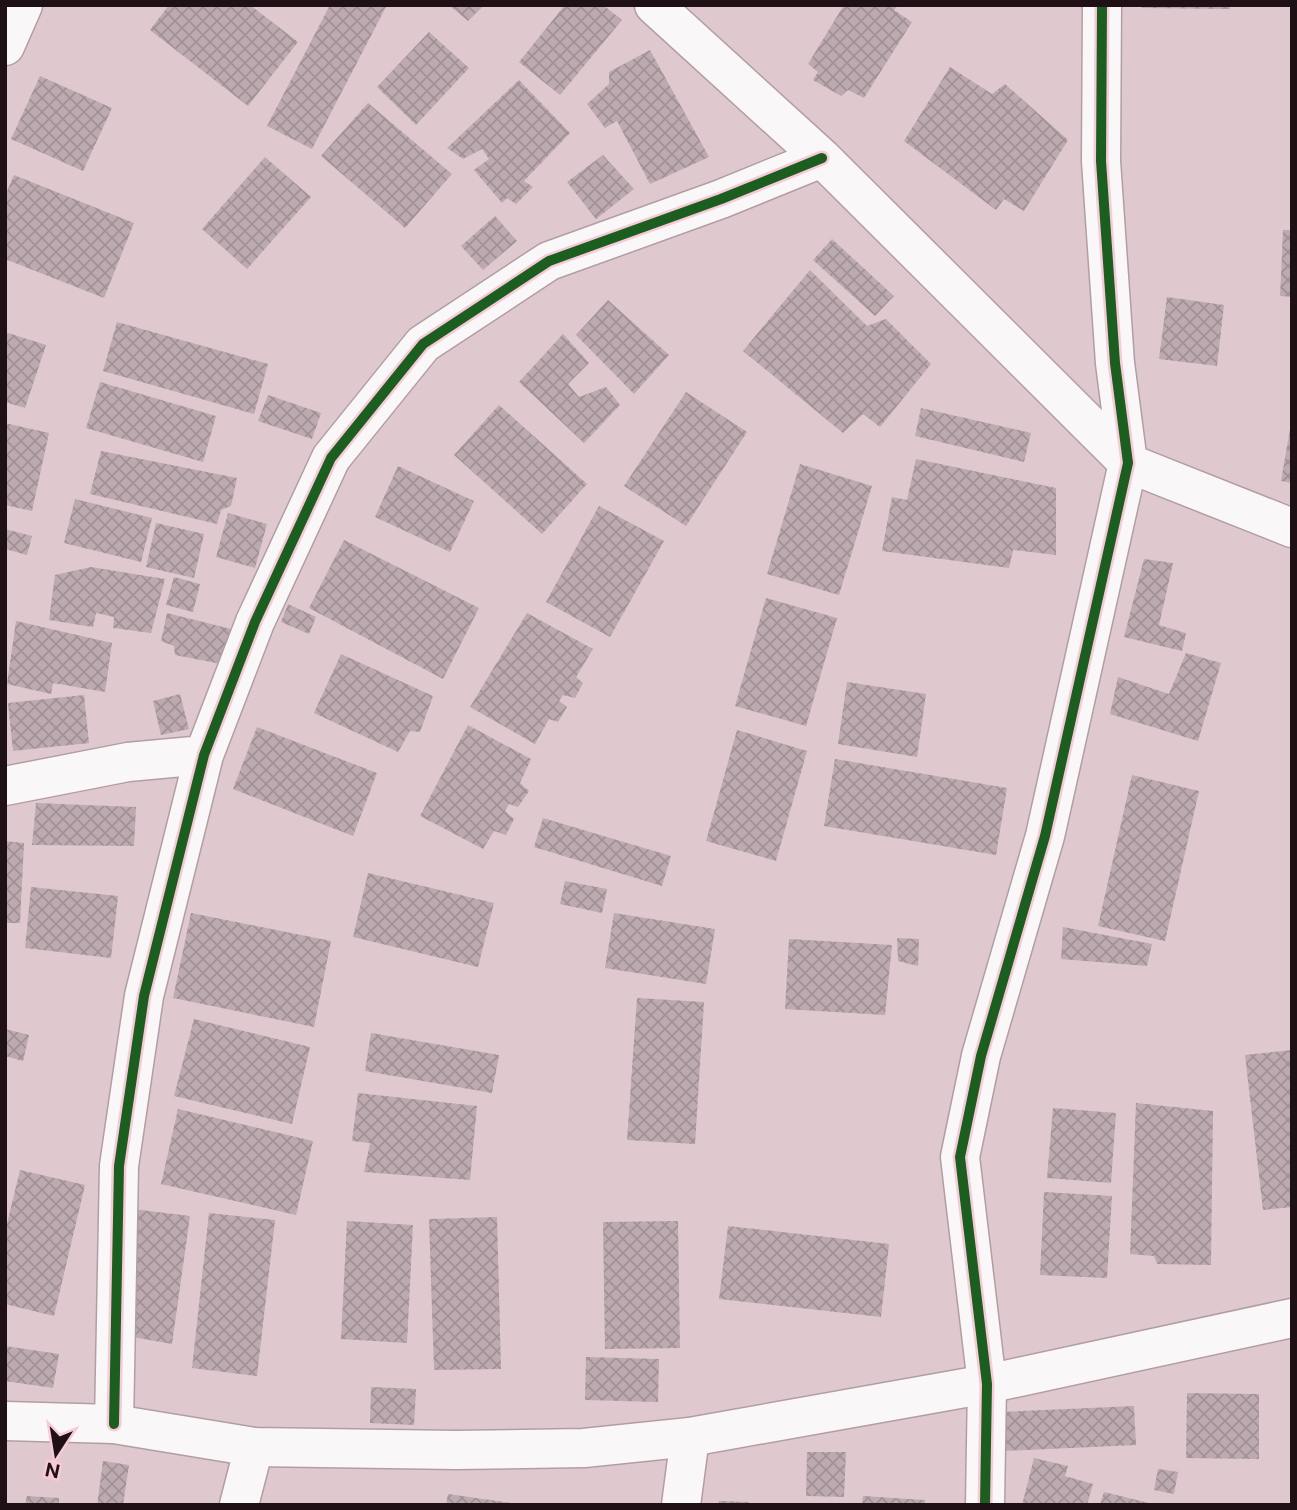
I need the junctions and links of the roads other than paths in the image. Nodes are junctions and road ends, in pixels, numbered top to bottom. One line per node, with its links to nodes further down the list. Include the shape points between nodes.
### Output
1 (23, 5): 4 (street)
2 (654, 5): 5 (street)
3 (1102, 5): 6 (street, via 1101,162 1115,363)
4 (5, 46)
5 (822, 158): 6 (street); 8 (street, via 549,261 423,344 331,458 255,622)
6 (1128, 463): 7 (street); 11 (street, via 1045,836 981,1056 960,1157)
7 (1292, 528)
8 (204, 755): 9 (street, via 128,762); 13 (street, via 144,996 118,1166)
9 (5, 786)
10 (1292, 1318): 11 (street)
11 (987, 1384): 14 (street); 18 (street)
12 (5, 1421): 13 (street)
13 (114, 1424): 15 (street)
14 (690, 1437): 15 (street, via 584,1448); 17 (street)
15 (254, 1447): 16 (street)
16 (239, 1505)
17 (681, 1505)
18 (985, 1505)

